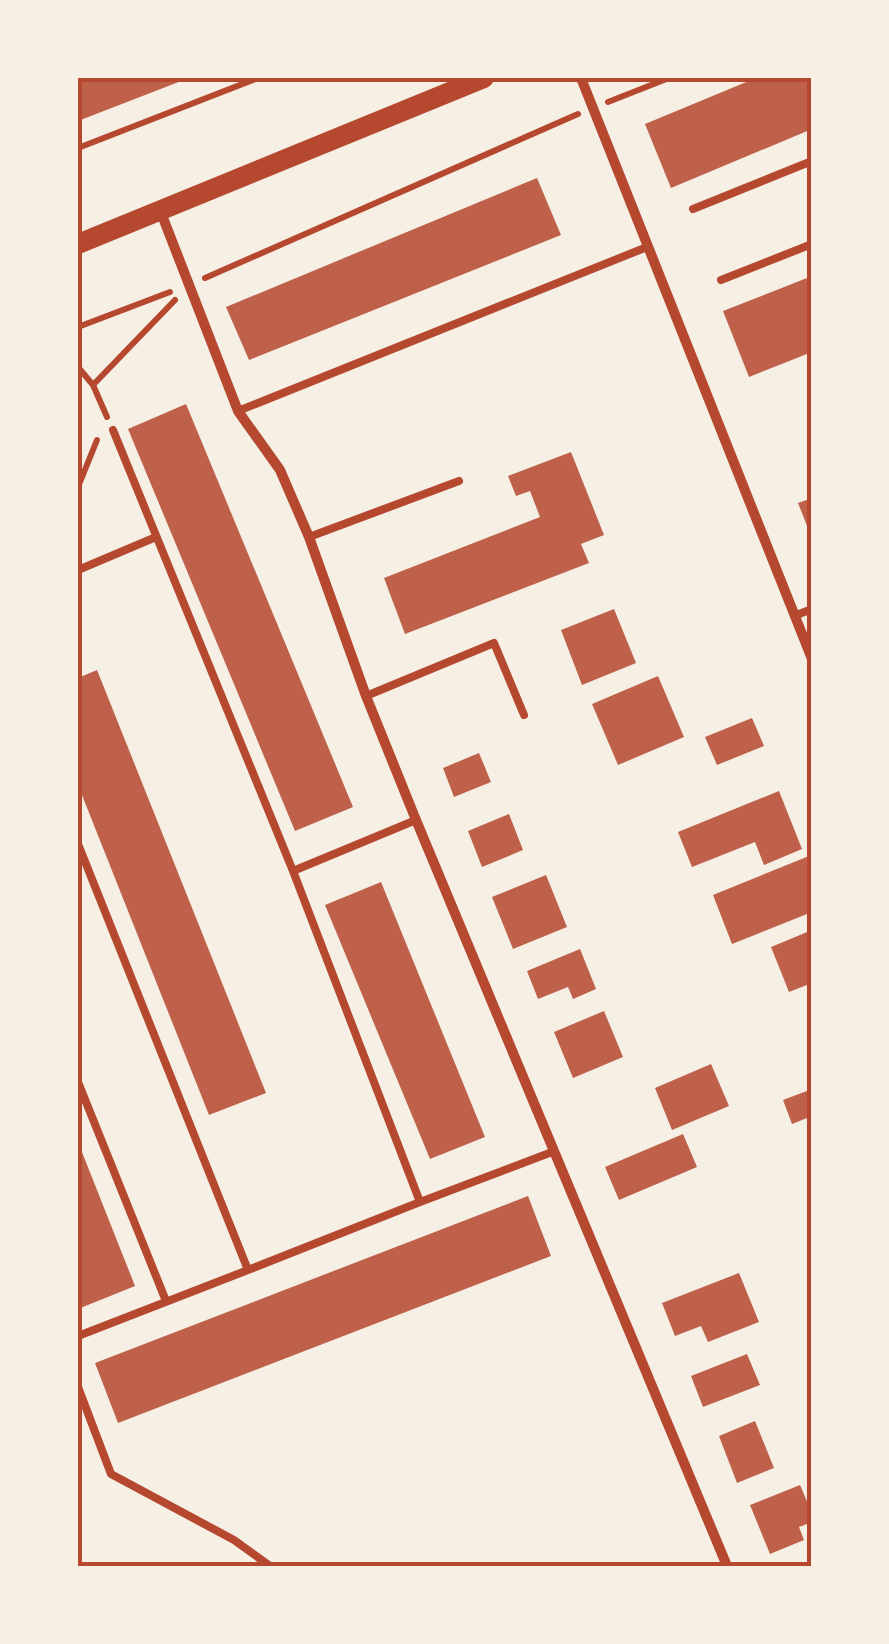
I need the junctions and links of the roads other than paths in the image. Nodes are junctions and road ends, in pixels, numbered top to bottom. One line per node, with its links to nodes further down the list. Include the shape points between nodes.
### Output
1 (484, 78): 4 (main road)
2 (581, 78): 8 (street)
3 (812, 160): 5 (lane)
4 (160, 208): 6 (main road); 10 (street)
5 (694, 209)
6 (78, 244)
7 (812, 244): 9 (lane)
8 (647, 246): 10 (lane); 17 (street)
9 (721, 280)
10 (238, 410): 14 (street, via 280,470)
11 (113, 430): 13 (lane)
12 (459, 481): 14 (lane)
13 (156, 537): 15 (lane); 23 (lane)
14 (309, 537): 19 (street)
15 (78, 570)
16 (812, 609): 17 (lane)
17 (794, 616): 18 (street)
18 (812, 659)
19 (366, 696): 20 (lane, via 494,643); 21 (street)
20 (524, 715)
21 (416, 820): 23 (lane); 25 (street)
22 (78, 844): 27 (lane)
23 (293, 871): 26 (lane)
24 (78, 1082): 28 (lane)
25 (552, 1152): 26 (lane); 32 (street)
26 (420, 1202): 27 (lane)
27 (248, 1270): 28 (lane)
28 (166, 1301): 29 (lane)
29 (78, 1336)
30 (78, 1387): 31 (lane, via 112,1474)
31 (270, 1566)
32 (726, 1566)

